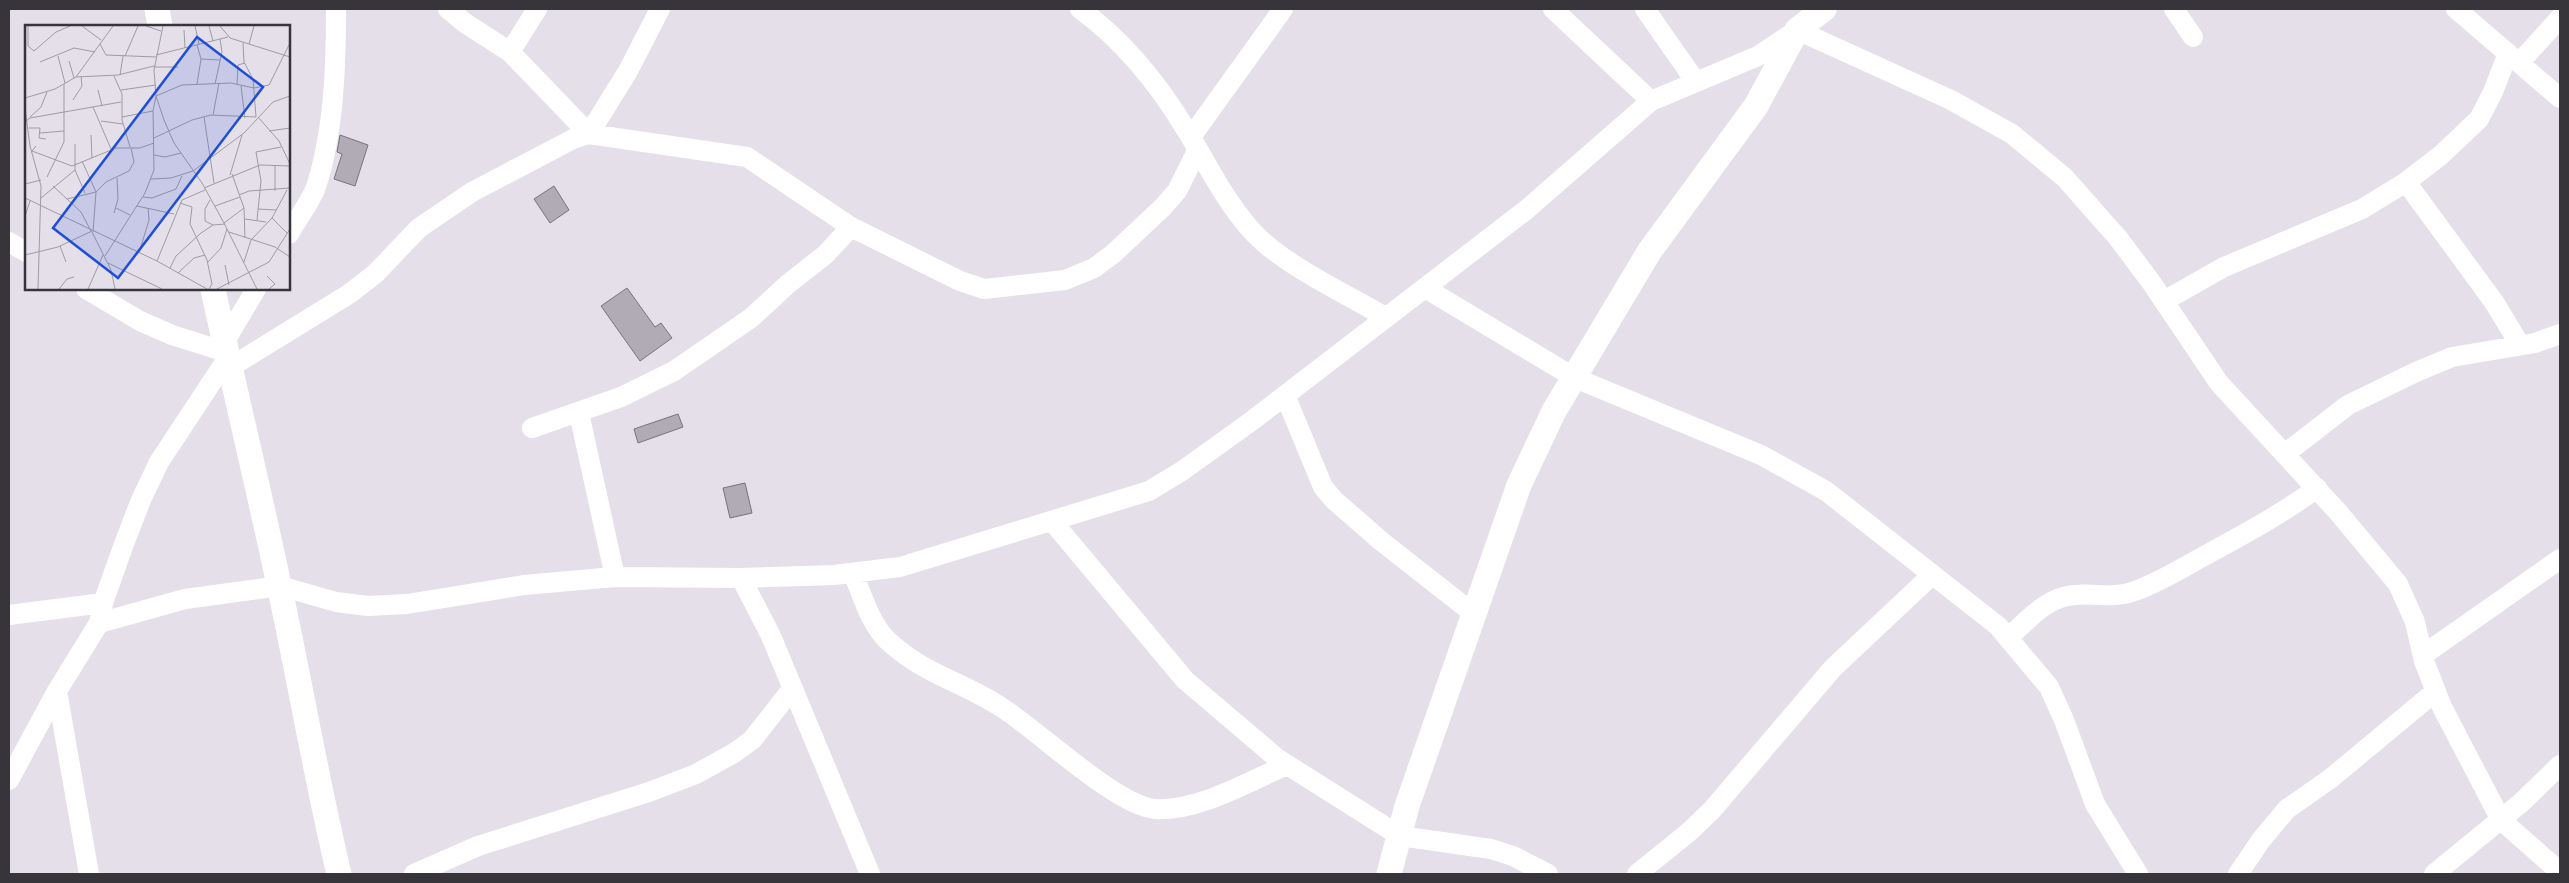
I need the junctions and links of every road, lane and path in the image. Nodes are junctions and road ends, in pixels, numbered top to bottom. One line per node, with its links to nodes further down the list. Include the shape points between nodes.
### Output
1 (157, 9): 14 (street)
2 (336, 9): 26 (street, via 328,139 315,189)
3 (448, 9): 17 (street, via 465,24)
4 (537, 9): 17 (street)
5 (660, 9): 22 (street, via 628,71)
6 (1080, 9): 23 (street, via 1103,26 1156,82)
7 (1283, 9): 23 (street)
8 (1553, 9): 21 (street)
9 (1645, 9): 19 (street)
10 (1824, 9): 15 (street)
11 (2174, 9): 16 (street)
12 (2456, 9): 18 (street)
13 (2560, 18): 18 (street)
14 (160, 25)
15 (1797, 30): 19 (street, via 1758,56); 33 (street, via 1951,100 2012,134 2065,178 2118,238); 38 (street, via 1756,106 1649,252)
16 (2193, 37)
17 (510, 52): 22 (street)
18 (2514, 58): 20 (street); 24 (street, via 2479,119)
19 (1696, 82): 21 (street)
20 (2560, 98)
21 (1651, 101): 29 (street, via 1526,210)
22 (589, 134): 25 (street, via 747,157); 37 (street, via 573,139 472,192 420,228 375,274 349,294)
23 (1194, 144): 25 (street, via 1176,191 1163,207 1100,264 1065,280 984,289 960,281); 34 (street, via 1228,202 1252,232 1278,254)
24 (2406, 182): 33 (street, via 2362,209 2224,266); 36 (street, via 2494,302)
25 (851, 227): 40 (street, via 825,255 751,318 674,371)
26 (290, 232)
27 (9, 242): 28 (street)
28 (25, 251)
29 (1425, 288): 34 (street); 38 (street)
30 (88, 290): 37 (street, via 172,336)
31 (213, 290): 37 (street)
32 (256, 290): 37 (street)
33 (2164, 301): 42 (street, via 2219,383)
34 (1385, 317): 39 (street)
35 (2560, 334): 36 (street)
36 (2520, 345): 42 (street, via 2452,358 2382,387 2348,404)
37 (227, 355): 50 (street); 51 (street, via 159,462 141,500)
38 (1575, 378): 47 (street, via 1760,455 1818,486); 52 (street, via 1554,411 1519,485)
39 (1284, 395): 44 (street, via 1182,471 1149,491); 52 (street, via 1323,486 1334,500)
40 (579, 413): 41 (street); 48 (street)
41 (532, 428)
42 (2286, 454): 43 (street)
43 (2317, 488): 55 (street, via 2260,526 2164,578 2113,597 2074,595 2055,599 2040,608); 56 (street, via 2398,584 2415,622)
44 (1052, 521): 46 (street, via 900,567); 60 (street, via 1185,680)
45 (2560, 559): 56 (street)
46 (853, 573): 49 (street); 60 (street, via 874,623 904,655 1001,706 1100,782 1131,801 1153,808 1174,809 1202,802)
47 (1932, 575): 55 (street); 72 (street, via 1833,668 1712,810)
48 (616, 577): 49 (street); 50 (street, via 524,585 408,604 368,606 336,602)
49 (741, 578): 57 (street, via 771,636)
50 (280, 586): 54 (street, via 185,599); 67 (street, via 316,779)
51 (104, 603): 53 (street); 54 (street)
52 (1474, 614): 64 (street, via 1407,806)
53 (9, 615)
54 (99, 623): 58 (street)
55 (2009, 637): 73 (street, via 2049,687 2094,804)
56 (2423, 655): 59 (street)
57 (792, 689): 68 (street, via 752,740 734,754 696,774 478,846); 69 (street)
58 (57, 691): 62 (street); 66 (street)
59 (2436, 691): 63 (street, via 2474,774); 74 (street, via 2330,779 2287,809)
60 (1287, 765): 64 (street)
61 (2560, 765): 63 (street)
62 (9, 780)
63 (2501, 820): 65 (street); 75 (street)
64 (1400, 836): 70 (street); 71 (street, via 1490,849 1513,856)
65 (2560, 872)
66 (89, 874)
67 (339, 874)
68 (414, 874)
69 (870, 874)
70 (1389, 874)
71 (1548, 874)
72 (1637, 874)
73 (2138, 874)
74 (2238, 874)
75 (2434, 874)

